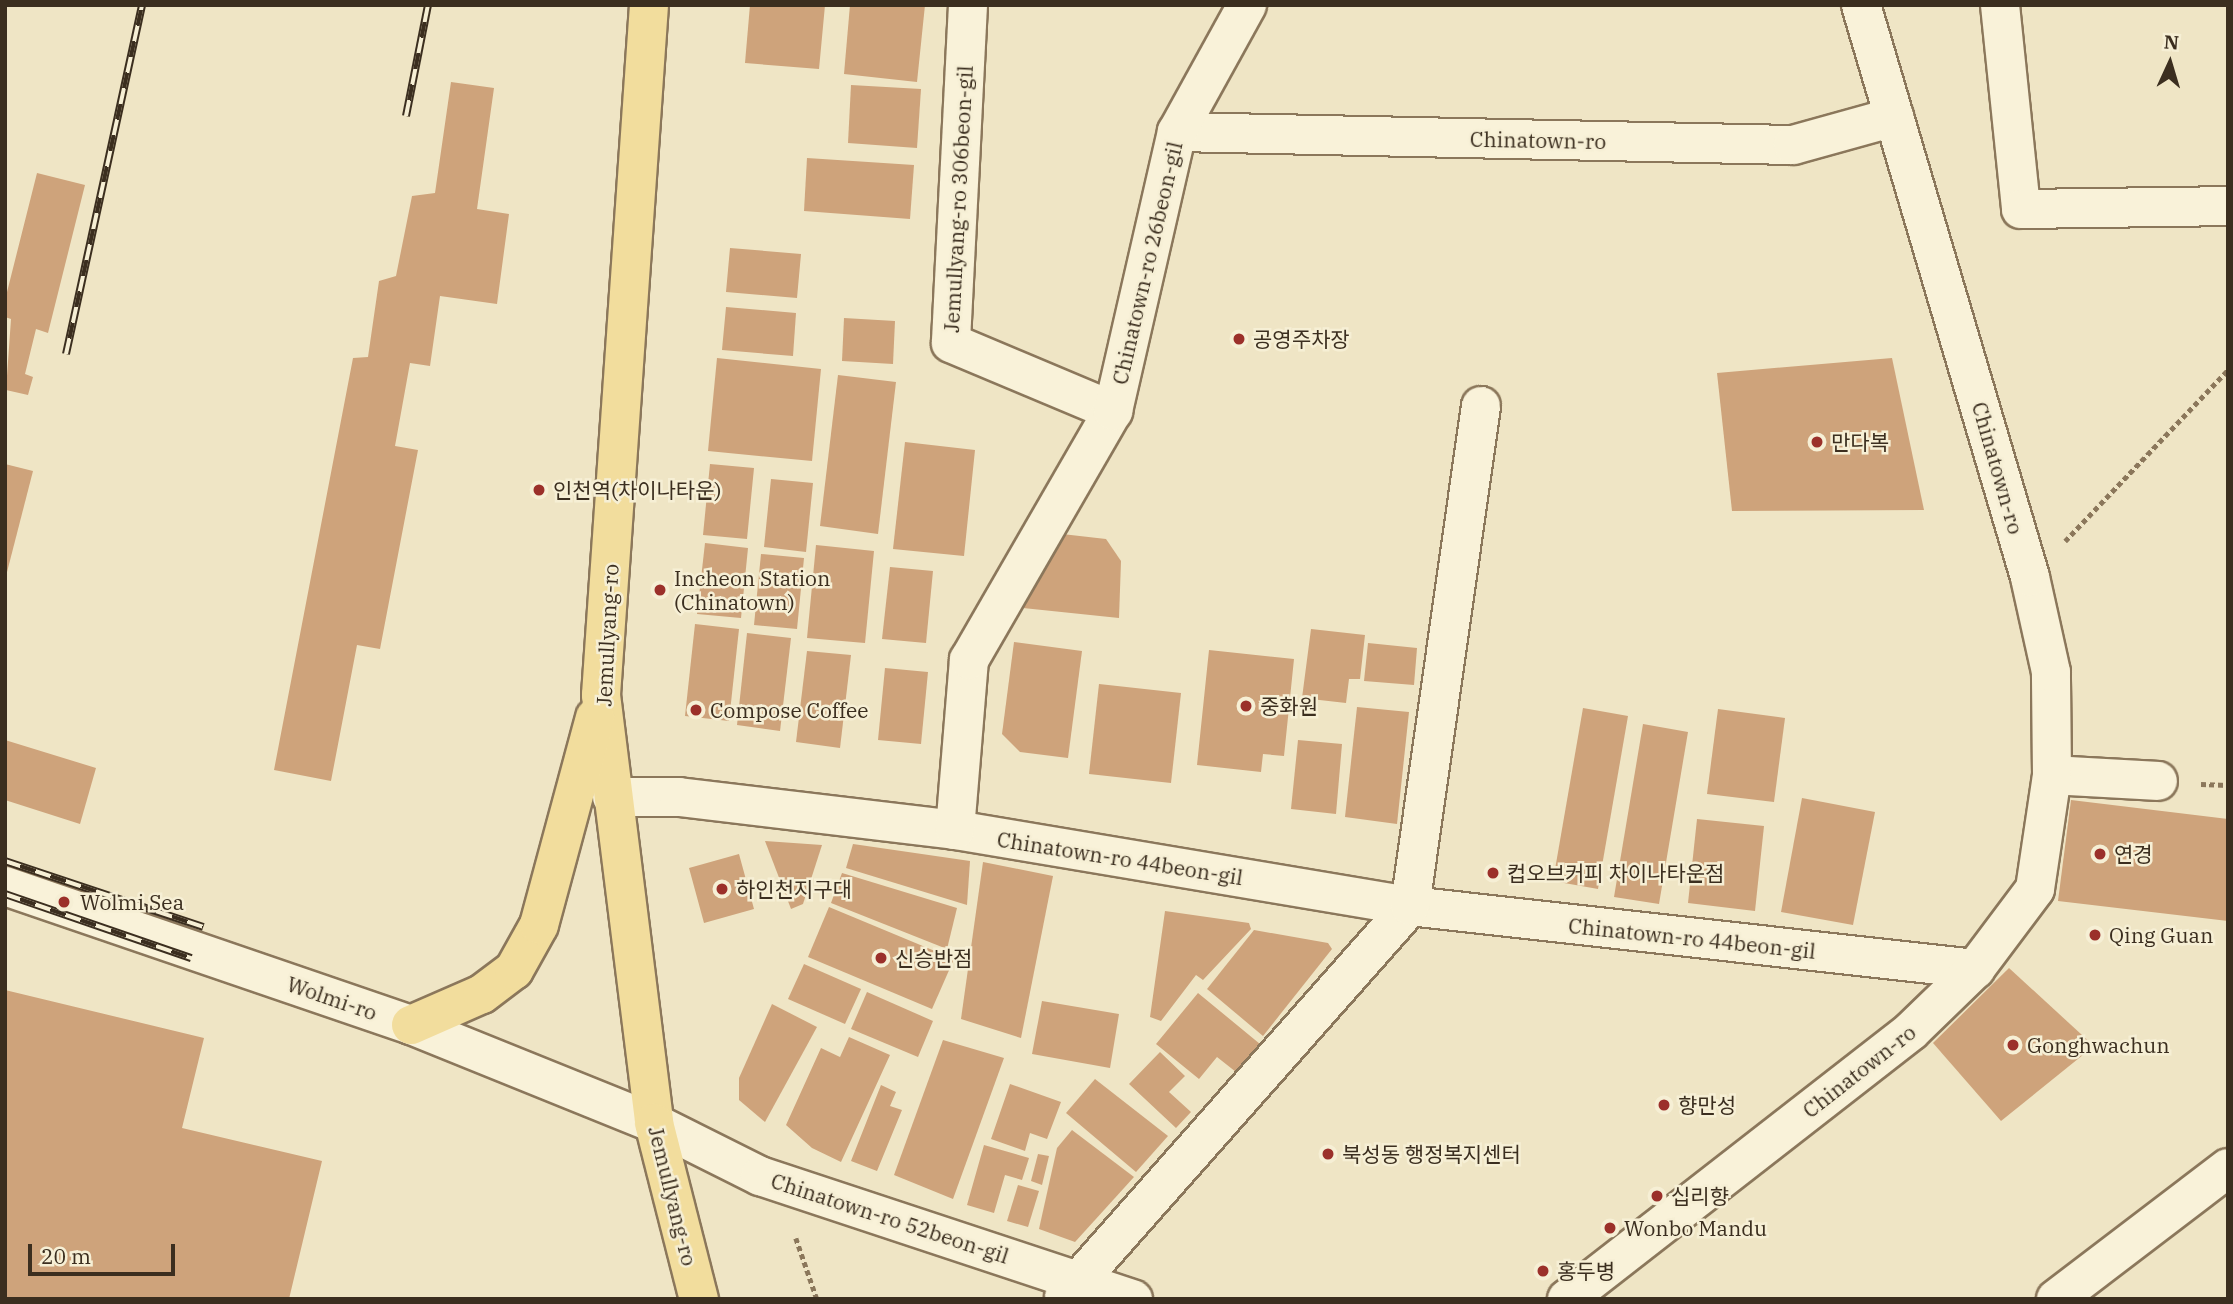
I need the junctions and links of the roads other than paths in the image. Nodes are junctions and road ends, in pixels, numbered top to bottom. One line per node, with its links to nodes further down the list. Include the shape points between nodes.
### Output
1 (649, 5): 11 (main road, Jemullyang-ro)
2 (968, 5): 10 (street, Jemullyang-ro 306beon-gil, via 951,343)
3 (1247, 5): 7 (street, Chinatown-ro 26beon-gil)
4 (1861, 5): 6 (street, Chinatown-ro)
5 (2000, 5): 8 (street, via 2021,209)
6 (1894, 117): 7 (street, Chinatown-ro, via 1793,145); 12 (street, Chinatown-ro, via 2030,577 2051,672)
7 (1177, 132): 10 (street, Chinatown-ro 26beon-gil)
8 (2228, 206)
9 (1480, 406): 17 (street)
10 (1113, 411): 15 (street, via 969,660)
11 (601, 695): 14 (main road, Jemullyang-ro); 19 (main road, via 539,925 514,970 482,994)
12 (2052, 775): 13 (street); 18 (street, Chinatown-ro, via 2035,889)
13 (2158, 781)
14 (612, 797): 15 (street, Chinatown-ro 44beon-gil, via 679,797); 20 (main road, Jemullyang-ro)
15 (955, 830): 17 (street, Chinatown-ro 44beon-gil)
16 (5, 886): 19 (street, Wolmi-ro)
17 (1410, 906): 18 (street, Chinatown-ro 44beon-gil); 22 (street)
18 (1975, 969): 25 (street, Chinatown-ro, via 1911,1031)
19 (411, 1025): 20 (street, Wolmi-ro)
20 (654, 1123): 22 (street, Chinatown-ro 52beon-gil, via 760,1176); 23 (main road, Jemullyang-ro)
21 (2228, 1168): 26 (street)
22 (1071, 1289): 24 (street, Chinatown-ro 52beon-gil)
23 (699, 1299)
24 (1133, 1299)
25 (1567, 1299)
26 (2056, 1299)

